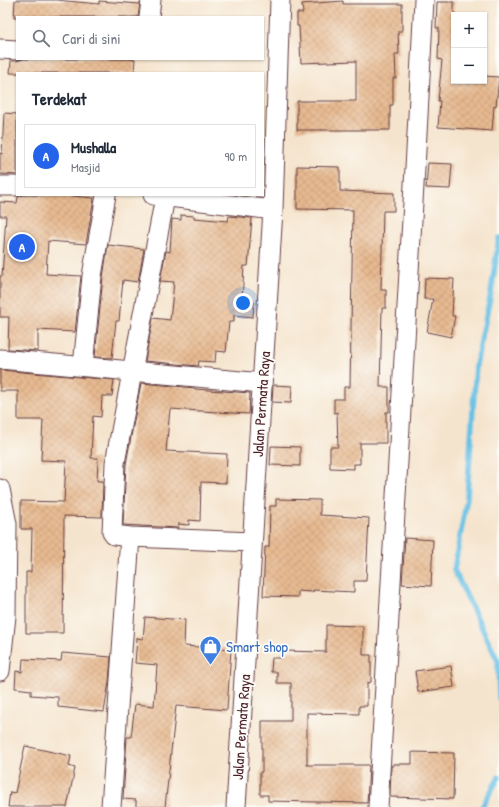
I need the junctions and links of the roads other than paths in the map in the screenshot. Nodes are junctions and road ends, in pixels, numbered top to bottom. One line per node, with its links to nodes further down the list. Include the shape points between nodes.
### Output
1 (151, 0): 4 (street)
2 (280, 0): 11 (street, Jalan Permata Raya)
3 (424, 0): 23 (street)
4 (149, 16)
5 (0, 50): 6 (street)
6 (16, 50)
7 (0, 186): 8 (street)
8 (16, 186)
9 (106, 196): 13 (street, via 92,276)
10 (159, 196): 11 (street); 14 (street)
11 (273, 210): 15 (street, Jalan Permata Raya)
12 (0, 359): 13 (street)
13 (82, 366): 14 (street)
14 (132, 371): 15 (street); 17 (street, via 115,463 112,532)
15 (262, 383): 18 (street, Jalan Permata Raya)
16 (0, 489): 19 (street, via 7,524)
17 (130, 537): 18 (street); 21 (street)
18 (252, 542): 22 (street, Jalan Permata Raya)
19 (3, 616): 20 (street)
20 (0, 670)
21 (111, 807)
22 (236, 807)
23 (378, 807)

